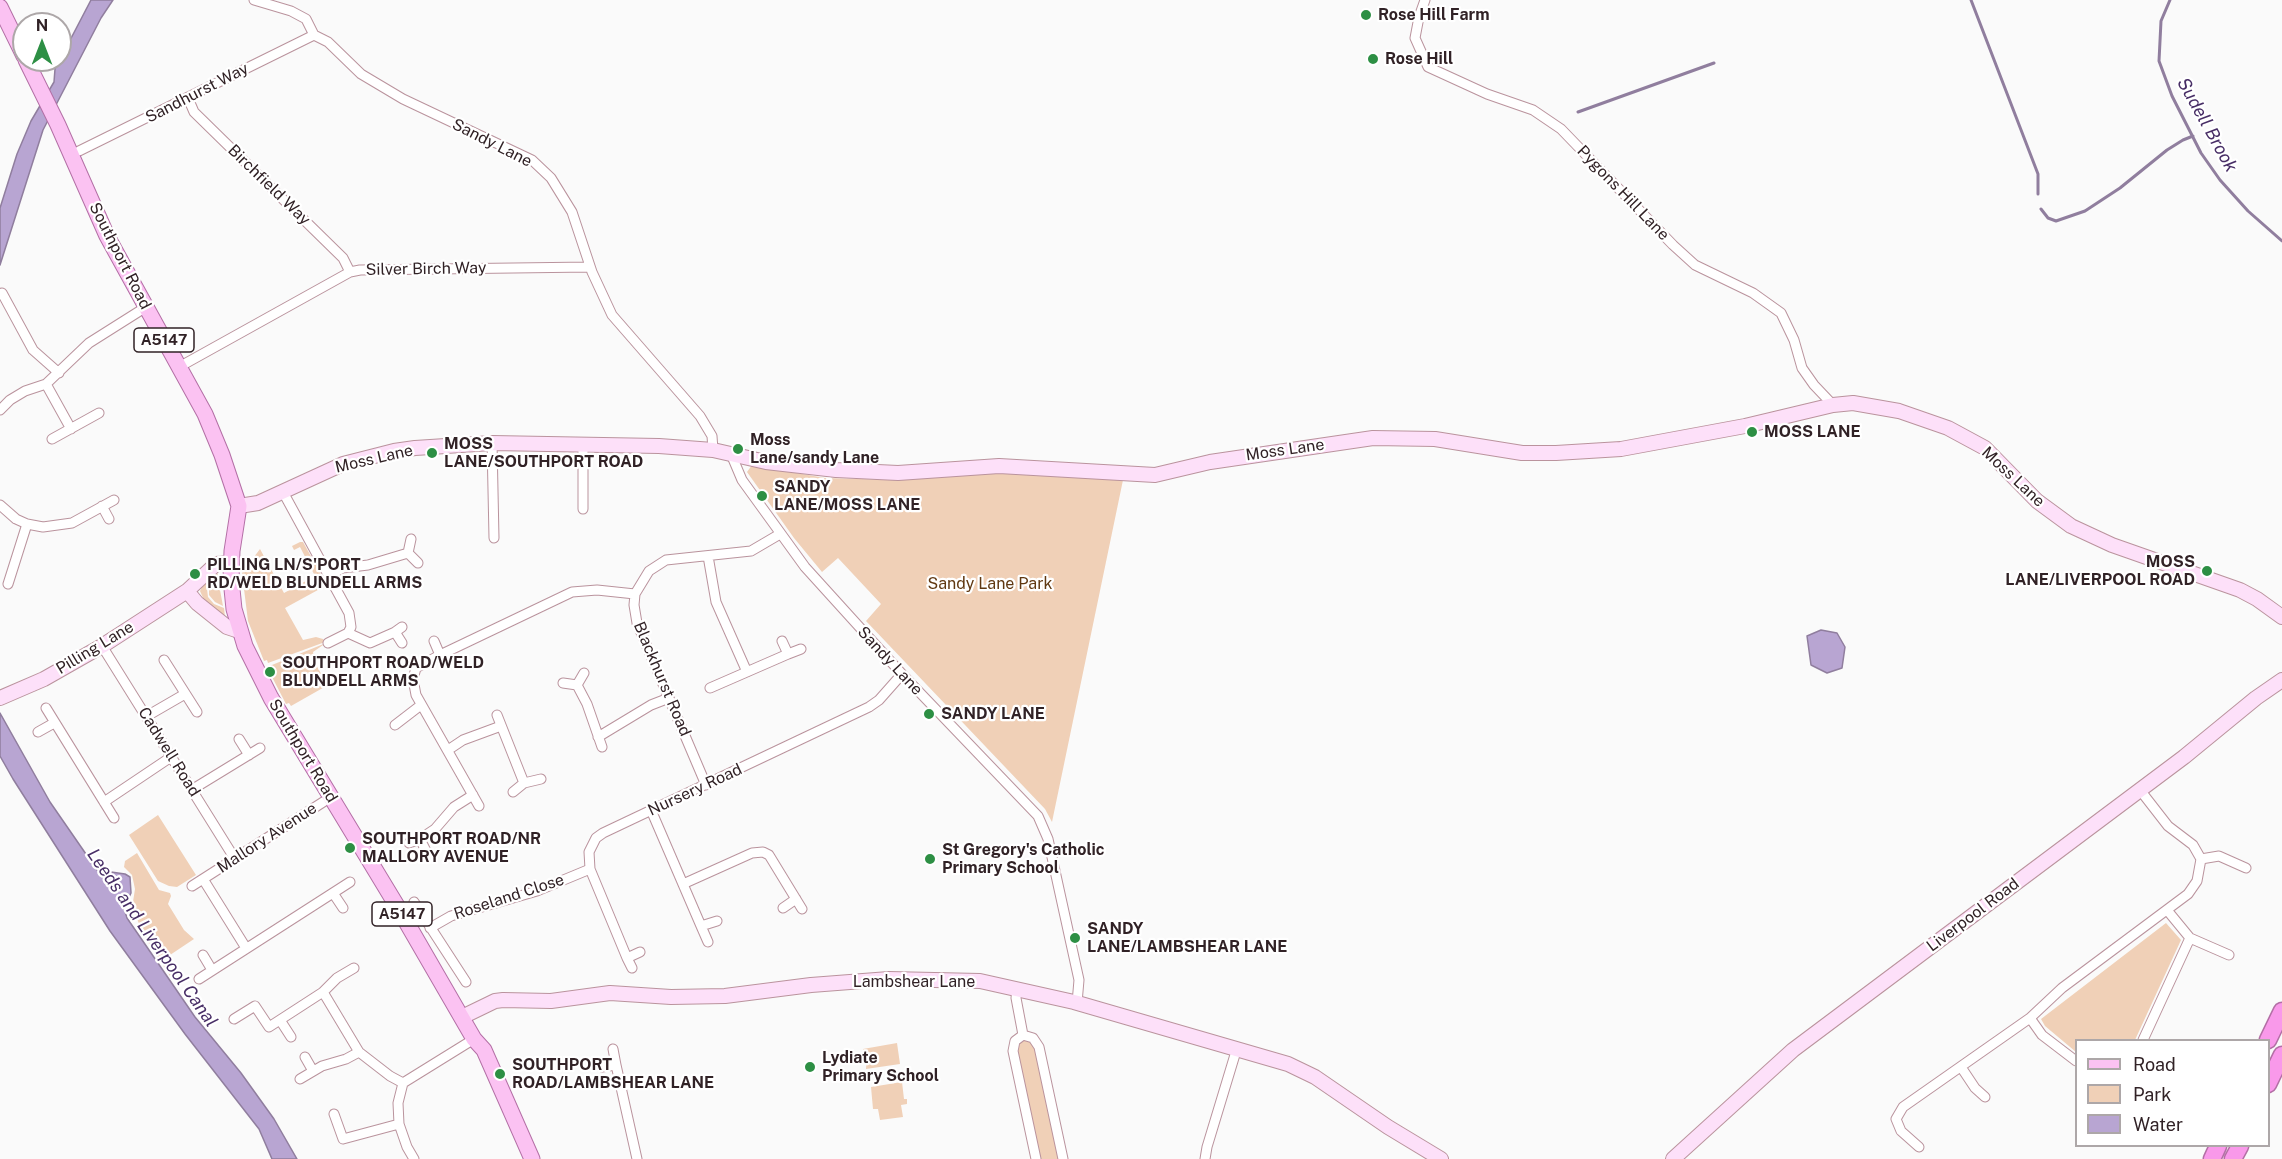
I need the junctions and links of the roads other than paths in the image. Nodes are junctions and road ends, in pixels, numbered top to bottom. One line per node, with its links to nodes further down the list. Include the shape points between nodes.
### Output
1 (254, 0): 5 (street, Sandy Lane, via 291,11 306,20)
2 (1425, 0): 17 (street, Pygons Hill Lane, via 1416,38 1428,67 1533,110 1562,129 1695,265 1753,293 1781,313 1802,368)
3 (0, 7): 4 (main road)
4 (12, 32)
5 (314, 35): 7 (street, Sandhurst Way); 9 (street, Sandy Lane, via 362,74 403,99 532,160 565,198)
6 (32, 72): 12 (main road, Southport Road / A5147, via 107,236)
7 (188, 98): 8 (street, Sandhurst Way); 10 (street, Birchfield Way, via 194,112 343,258)
8 (79, 151)
9 (590, 267): 10 (street, Silver Birch Way); 24 (street, Sandy Lane, via 612,315 700,416 712,436)
10 (350, 272): 14 (street, Silver Birch Way)
11 (2, 293): 13 (street)
12 (146, 307): 14 (main road, Southport Road / A5147); 15 (street, via 89,342)
13 (4, 308): 15 (street, via 33,350)
14 (179, 367): 30 (main road, Southport Road / A5147, via 205,414)
15 (59, 373): 16 (street)
16 (46, 384): 18 (street, via 10,400); 20 (street)
17 (1833, 405): 25 (street, Moss Lane, via 1621,449 1521,453 1435,439 1373,438 1210,462 1155,475 999,466 898,473 836,470); 47 (street, Moss Lane, via 1882,407 1948,428 1985,448 2037,501 2071,526 2112,545 2240,590)
18 (0, 410)
19 (99, 413): 20 (street)
20 (71, 429): 21 (street)
21 (52, 439)
22 (492, 444): 23 (street, Moss Lane); 26 (street, Moss Lane, via 415,448 360,459 324,471); 35 (street)
23 (583, 444): 24 (street, Moss Lane); 31 (street)
24 (713, 450): 25 (street, Moss Lane)
25 (731, 454): 34 (street, Sandy Lane, via 742,480)
26 (283, 492): 30 (street, Moss Lane, via 254,505); 43 (street)
27 (114, 500): 29 (street)
28 (0, 506): 33 (street)
29 (102, 506): 32 (street); 33 (street, via 61,526 43,528)
30 (239, 506): 39 (main road, Southport Road / A5147)
31 (583, 509)
32 (109, 519)
33 (27, 524): 41 (street)
34 (780, 534): 38 (street, via 751,551); 61 (street, Sandy Lane)
35 (494, 538)
36 (411, 539): 37 (street)
37 (408, 554): 40 (street); 43 (street, via 343,568)
38 (708, 556): 46 (street, via 657,564); 59 (street, via 716,602)
39 (232, 563): 45 (street, Pilling Lane, via 216,564); 48 (main road, Southport Road / A5147, via 232,595)
40 (418, 563)
41 (12, 572): 42 (street); 44 (street)
42 (23, 575)
43 (328, 576): 49 (street, via 349,613)
44 (8, 584)
45 (187, 591): 48 (street, via 227,627); 54 (street, Pilling Lane)
46 (635, 594): 57 (street, via 572,592); 68 (street, Blackhurst Road, via 637,623)
47 (2282, 617)
48 (239, 631): 92 (main road, Southport Road / A5147, via 271,698)
49 (348, 633): 52 (street); 53 (street, via 370,643 399,630)
50 (434, 641): 57 (street)
51 (782, 641): 56 (street)
52 (328, 643)
53 (402, 644)
54 (102, 646): 67 (street, Pilling Lane, via 44,679); 73 (street, Cadwell Road)
55 (801, 649): 56 (street)
56 (788, 654): 59 (street)
57 (440, 655): 69 (street, via 420,665 414,673)
58 (164, 660): 66 (street)
59 (747, 672): 65 (street)
60 (584, 673): 64 (street)
61 (902, 674): 87 (street, Nursery Road, via 869,707); 132 (street, Sandy Lane, via 1042,823 1079,980)
62 (2282, 680): 89 (street, Liverpool Road)
63 (563, 683): 64 (street)
64 (577, 685): 78 (street)
65 (710, 688)
66 (185, 694): 71 (street); 73 (street)
67 (0, 698)
68 (669, 698): 78 (street); 87 (street, Blackhurst Road)
69 (421, 705): 75 (street); 82 (street)
70 (46, 708): 74 (street)
71 (196, 712)
72 (497, 715): 76 (street)
73 (147, 716): 84 (street, Cadwell Road)
74 (54, 723): 77 (street); 93 (street)
75 (395, 724)
76 (501, 726): 82 (street); 86 (street)
77 (38, 732)
78 (598, 737): 80 (street)
79 (239, 739): 83 (street)
80 (602, 747)
81 (260, 748): 83 (street)
82 (448, 750): 91 (street)
83 (249, 755): 88 (street)
84 (171, 757): 88 (street, Cadwell Road); 93 (street)
85 (541, 779): 86 (street)
86 (524, 783): 90 (street)
87 (706, 784): 95 (street, Nursery Road)
88 (193, 789): 101 (street, Cadwell Road)
89 (2140, 790): 100 (street, via 2168,826 2193,845); 167 (street, Liverpool Road, via 1793,1050)
90 (513, 792)
91 (473, 795): 94 (street); 97 (street)
92 (331, 797): 101 (street, Mallory Avenue); 134 (main road, Southport Road / A5147)
93 (104, 802): 96 (street)
94 (479, 806)
95 (651, 810): 103 (street, Nursery Road, via 596,838 589,852); 106 (street)
96 (114, 818)
97 (420, 839): 98 (street); 99 (street)
98 (409, 843)
99 (426, 851)
100 (2200, 858): 102 (street, via 2219,856); 114 (street, via 2197,881 2188,894)
101 (235, 859): 104 (street, Mallory Avenue)
102 (2246, 868)
103 (590, 869): 117 (street, Roseland Close, via 545,888 451,916); 124 (street)
104 (203, 879): 107 (street, Mallory Avenue); 120 (street, Mallory Avenue)
105 (350, 882): 108 (street)
106 (683, 884): 109 (street, via 757,851 769,855); 116 (street)
107 (192, 886)
108 (333, 892): 111 (street); 120 (street)
109 (796, 899): 112 (street); 113 (street)
110 (414, 903): 117 (street)
111 (343, 908)
112 (783, 908)
113 (802, 909)
114 (2167, 910): 118 (street); 135 (street, via 2062,988)
115 (717, 921): 116 (street)
116 (701, 927): 119 (street)
117 (430, 928): 129 (street)
118 (2190, 938): 123 (street); 141 (street)
119 (708, 942)
120 (246, 948): 127 (street)
121 (640, 952): 124 (street)
122 (203, 955): 127 (street)
123 (2229, 955)
124 (627, 958): 126 (street)
125 (354, 968): 131 (street)
126 (632, 969)
127 (212, 970): 128 (street)
128 (199, 979)
129 (466, 982)
130 (1017, 989): 132 (street, Lambshear Lane); 134 (street, Lambshear Lane, via 980,981 906,979 725,996 604,993 537,1002 495,1001); 138 (street)
131 (323, 992): 137 (street); 145 (street)
132 (1077, 1003): 143 (street, Lambshear Lane)
133 (2282, 1011): 142 (highway)
134 (462, 1017): 140 (main road, Southport Road / A5147)
135 (2030, 1018): 148 (street, via 2042,1035); 150 (street)
136 (234, 1019): 137 (street, via 255,1006 269,1027)
137 (280, 1020): 139 (street)
138 (1023, 1035): 163 (street, via 1015,1041 1013,1050); 164 (street, via 1033,1038 1039,1047)
139 (291, 1037)
140 (474, 1039): 155 (street); 161 (main road, Southport Road / A5147, via 484,1050)
141 (2144, 1039)
142 (2269, 1039)
143 (1237, 1048): 165 (street); 166 (street, Lambshear Lane, via 1315,1077)
144 (614, 1049): 149 (street)
145 (359, 1052): 152 (street); 155 (street)
146 (2282, 1055): 154 (highway)
147 (305, 1057): 152 (street)
148 (2075, 1060)
149 (616, 1065): 151 (street); 162 (street)
150 (1961, 1066): 156 (street); 159 (street, via 1904,1107 1896,1119 1901,1131)
151 (602, 1067)
152 (313, 1071): 153 (street)
153 (300, 1079)
154 (2270, 1080)
155 (403, 1083): 158 (street, via 398,1103)
156 (1985, 1097)
157 (334, 1114): 158 (street, via 343,1139)
158 (399, 1124): 160 (street)
159 (1919, 1147)
160 (414, 1159)
161 (532, 1159)
162 (637, 1159)
163 (1036, 1159)
164 (1063, 1159)
165 (1205, 1159)
166 (1441, 1159)
167 (1673, 1159)

